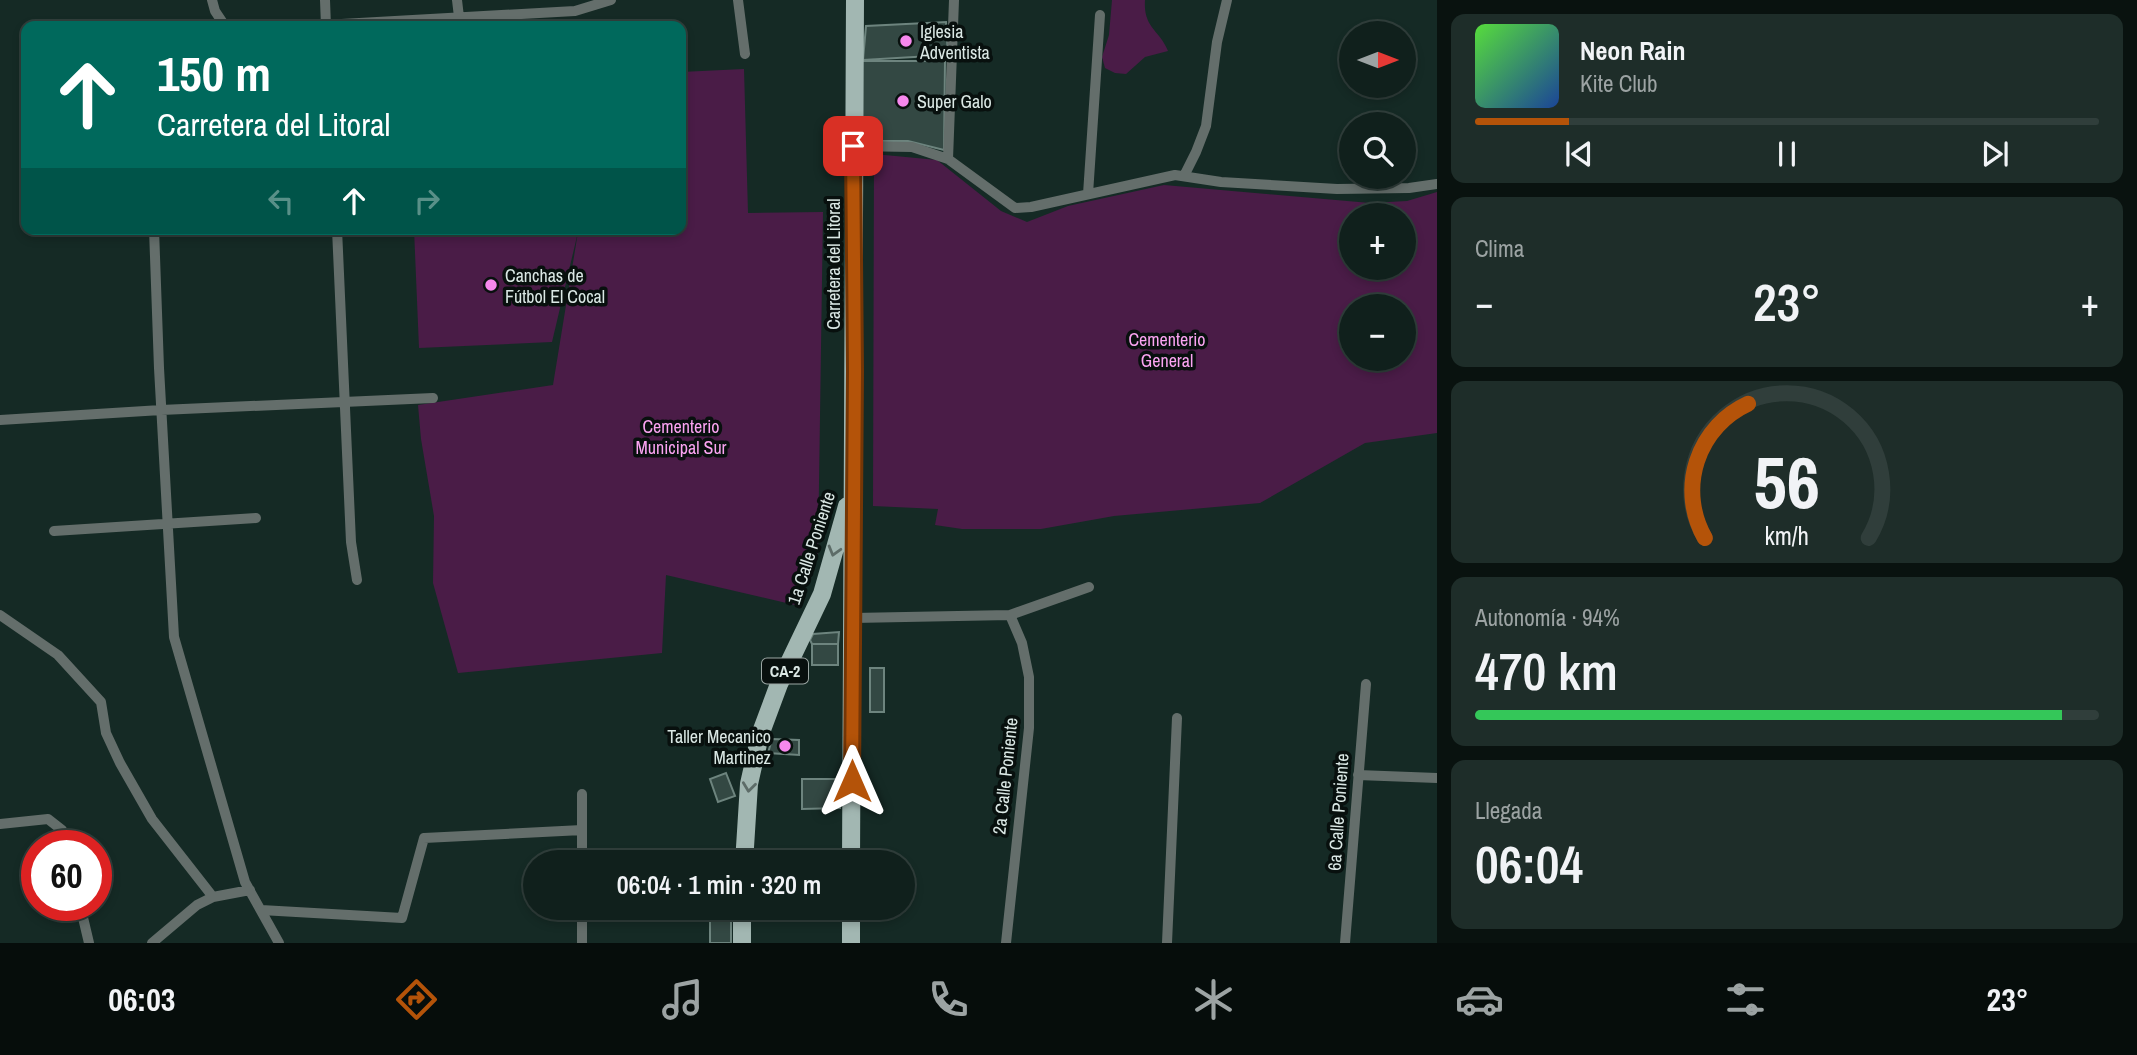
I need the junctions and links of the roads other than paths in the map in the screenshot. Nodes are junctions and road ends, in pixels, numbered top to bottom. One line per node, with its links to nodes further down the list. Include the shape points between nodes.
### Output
1 (212, 0): 12 (street)
2 (325, 0): 13 (street)
3 (457, 0): 11 (street)
4 (611, 0): 9 (street)
5 (738, 0): 15 (street)
6 (855, 0): 16 (main road, Carretera del Litoral / CA-2)
7 (954, 0): 17 (street)
8 (1227, 0): 18 (street, via 1206,126)
9 (574, 6): 11 (street)
10 (1100, 15): 20 (street)
11 (459, 17): 14 (street)
12 (222, 21)
13 (326, 21)
14 (392, 21)
15 (745, 54)
16 (853, 146): 17 (street, via 912,147); 27 (main road, Carretera del Litoral / CA-2)
17 (948, 159): 20 (street, via 1015,208)
18 (1184, 176): 19 (street, via 1337,189); 20 (street)
19 (1437, 184)
20 (1088, 194)
21 (154, 235): 25 (street)
22 (337, 235): 24 (street)
23 (433, 398): 24 (street)
24 (346, 401): 25 (street); 31 (street, via 351,542)
25 (161, 410): 26 (street); 29 (street)
26 (0, 420)
27 (853, 485): 33 (main road, 1a Calle Poniente / CA-2, one-way to 33); 34 (main road, CA-2)
28 (256, 518): 29 (street)
29 (167, 524): 30 (street); 48 (street, via 174,637)
30 (54, 531)
31 (357, 580)
32 (1089, 587): 36 (street)
33 (822, 594): 34 (main road, via 839,592); 46 (main road, 1a Calle Poniente / CA-2, one-way to 46, via 760,735 749,784)
34 (853, 613): 36 (street); 47 (main road, CA-2)
35 (0, 615): 49 (street, via 58,654 101,702 106,733 152,819)
36 (1010, 615): 61 (street, 2a Calle Poniente, via 1029,677 1029,728)
37 (1366, 684): 39 (street, 6a Calle Poniente)
38 (1177, 718): 62 (street)
39 (1358, 775): 40 (street); 63 (street, 6a Calle Poniente)
40 (1437, 778)
41 (582, 794): 44 (street)
42 (0, 824): 43 (street, via 48,819)
43 (62, 830)
44 (582, 830): 45 (street); 50 (street, via 424,838 402,918)
45 (582, 850)
46 (745, 850)
47 (851, 850)
48 (250, 890): 49 (street); 50 (street)
49 (213, 897): 56 (street)
50 (261, 910): 57 (street)
51 (582, 920): 58 (street)
52 (742, 920): 59 (main road)
53 (851, 920): 60 (main road)
54 (84, 921): 55 (street)
55 (89, 943)
56 (152, 943)
57 (279, 943)
58 (582, 943)
59 (742, 943)
60 (851, 943)
61 (1006, 943)
62 (1167, 943)
63 (1345, 943)

